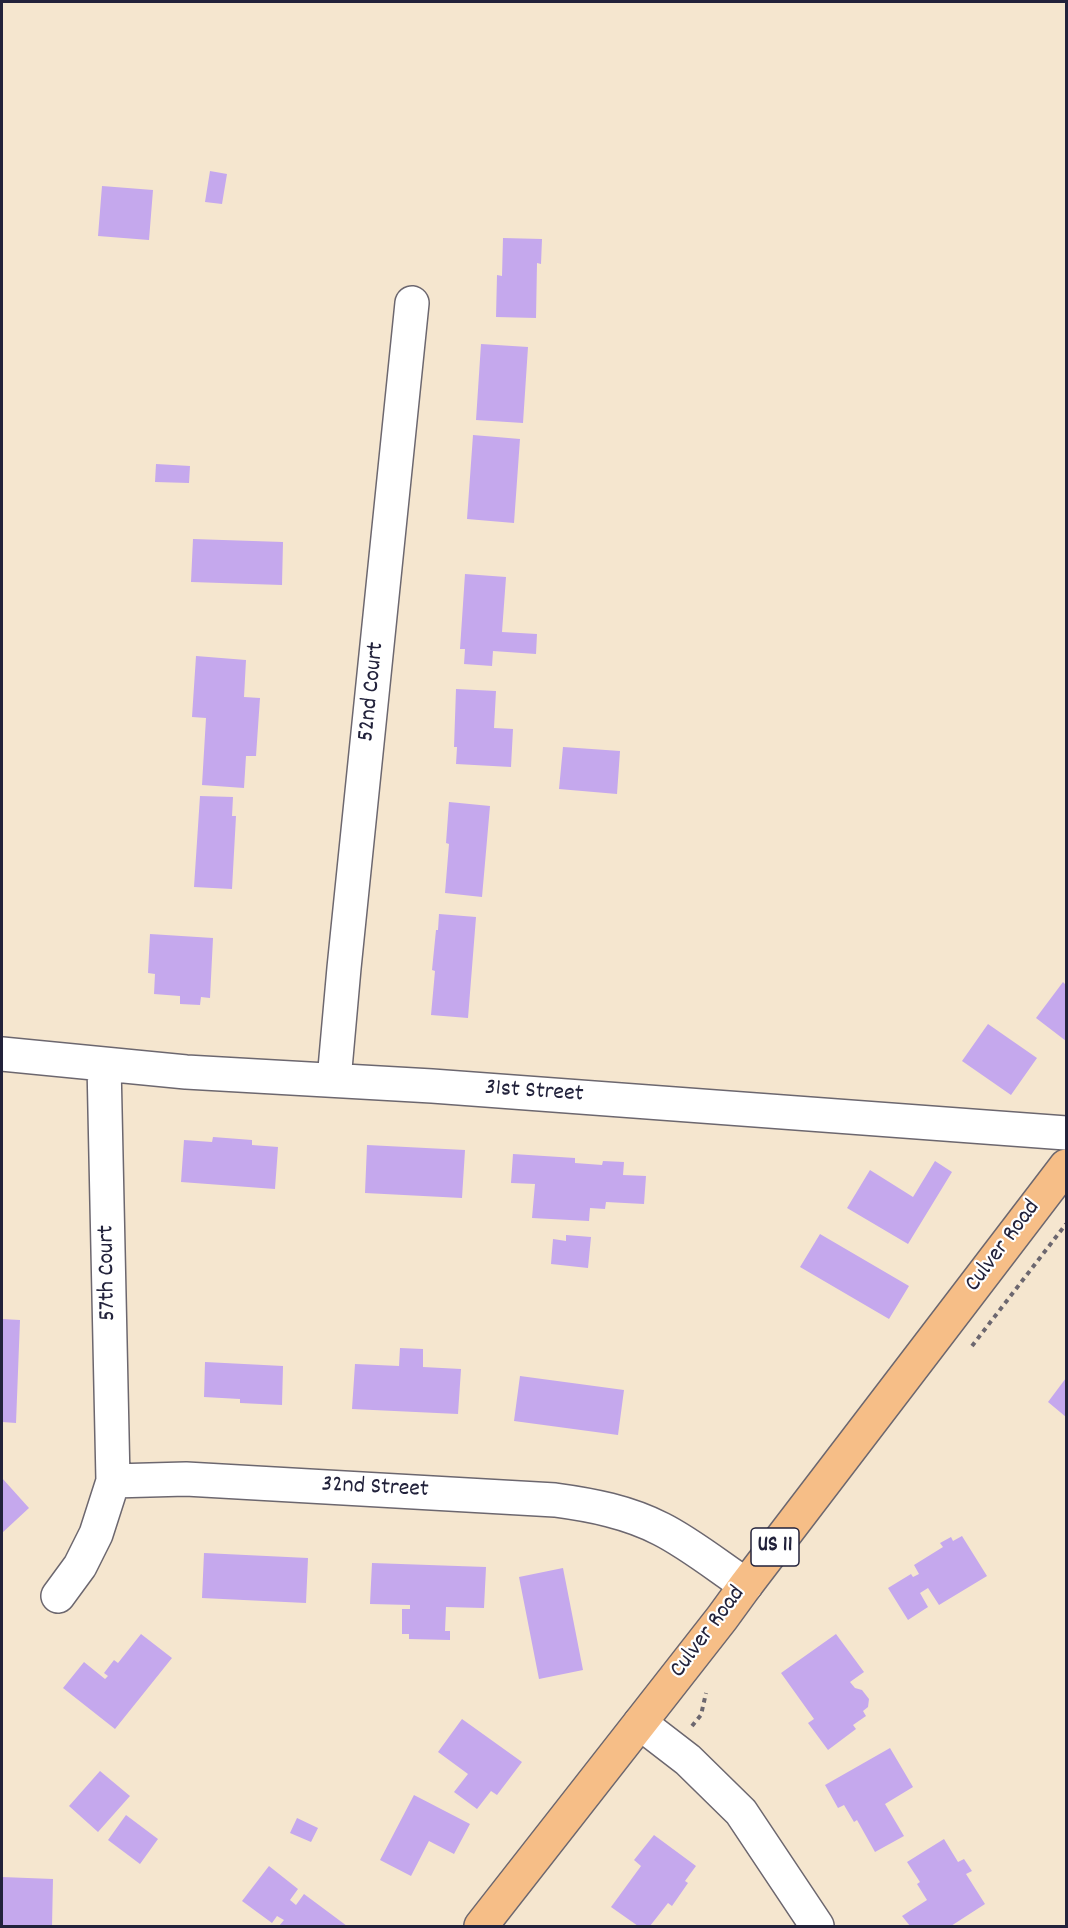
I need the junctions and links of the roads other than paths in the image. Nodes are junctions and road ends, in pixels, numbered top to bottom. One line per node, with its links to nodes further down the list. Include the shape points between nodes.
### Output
1 (412, 303): 4 (street, 52nd Court)
2 (2, 1054): 3 (street, 31st Street)
3 (104, 1064): 4 (street, 31st Street); 7 (street, 57th Court)
4 (334, 1080): 5 (street, 31st Street)
5 (1066, 1133)
6 (1066, 1166): 8 (main road, Culver Road / US 11)
7 (113, 1481): 8 (street, 32nd Street, via 186,1479 555,1500 592,1506 662,1529); 9 (street, via 96,1534 80,1566)
8 (746, 1585): 10 (main road, Culver Road / US 11)
9 (58, 1596)
10 (640, 1723): 11 (main road, Culver Road / US 11); 12 (street, via 688,1760 741,1812)
11 (481, 1926)
12 (817, 1926)

